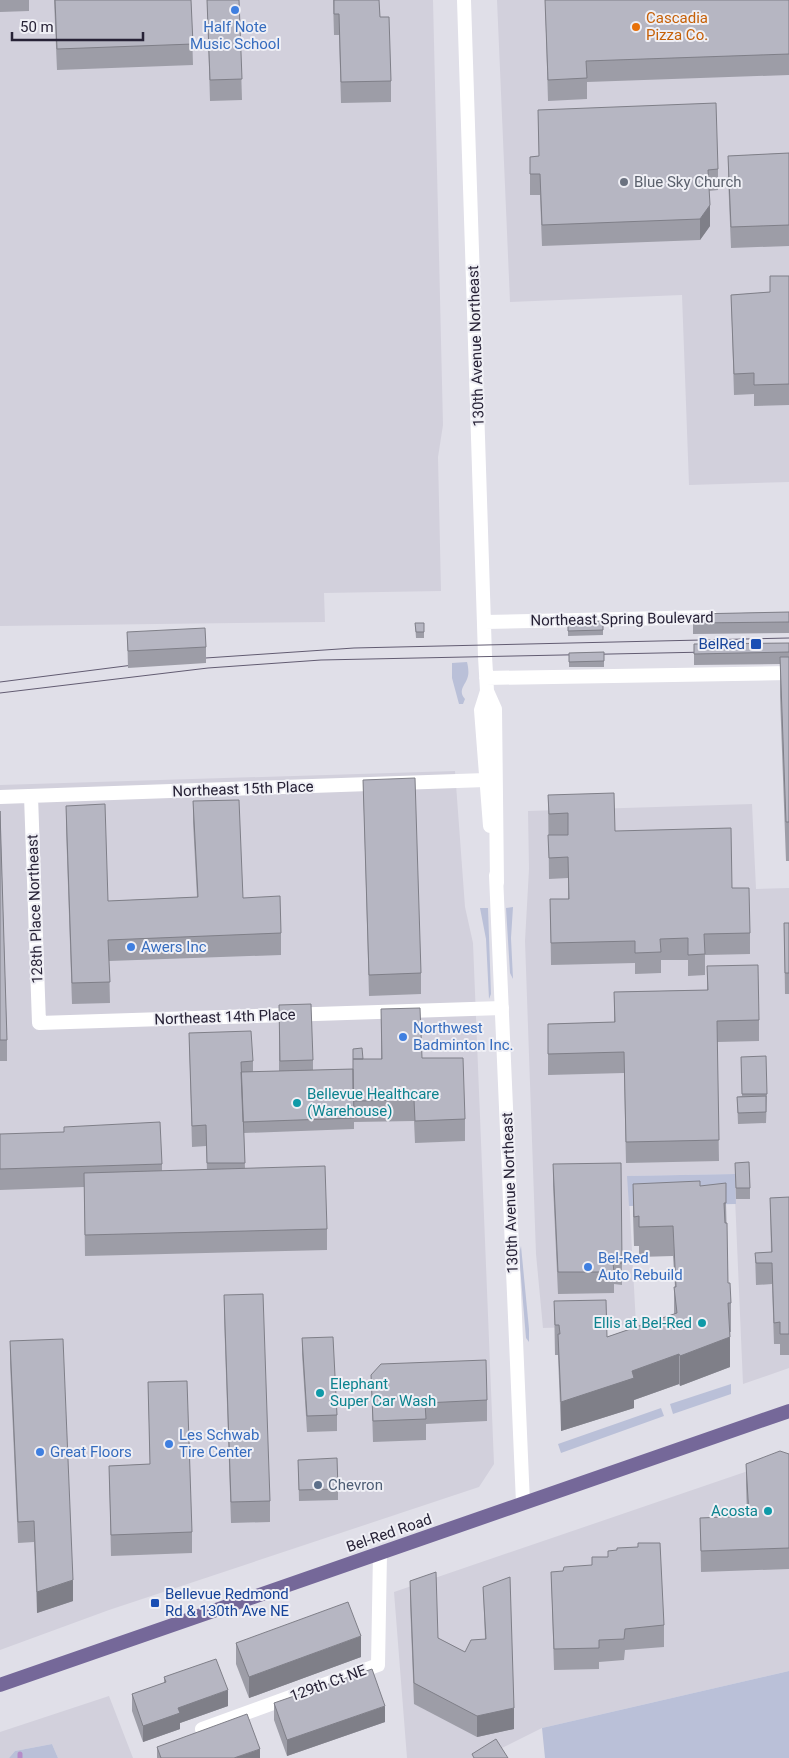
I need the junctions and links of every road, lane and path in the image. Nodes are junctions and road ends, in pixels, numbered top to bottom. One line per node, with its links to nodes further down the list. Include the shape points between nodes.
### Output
1 (464, 0): 3 (street, 130th Avenue Northeast)
2 (730, 617): 3 (street, Northeast Spring Boulevard)
3 (485, 622): 5 (street, 130th Avenue Northeast)
4 (789, 673): 5 (street)
5 (487, 684): 6 (street, 130th Avenue Northeast, via 481,710); 9 (street, 130th Avenue Northeast, via 495,709)
6 (486, 780): 7 (street, Northeast 15th Place); 9 (street, 130th Avenue Northeast)
7 (31, 796): 8 (street, Northeast 15th Place); 11 (street, 128th Place Northeast)
8 (0, 797)
9 (497, 883): 10 (street, 130th Avenue Northeast)
10 (502, 1008): 11 (street, Northeast 14th Place); 13 (street, 130th Avenue Northeast)
11 (39, 1023)
12 (789, 1411): 13 (main road, Bel-Red Road)
13 (524, 1503): 14 (main road, Bel-Red Road)
14 (380, 1553): 15 (main road, Bel-Red Road); 16 (street, 129th Ct NE, via 378,1666)
15 (0, 1685)
16 (202, 1729)

